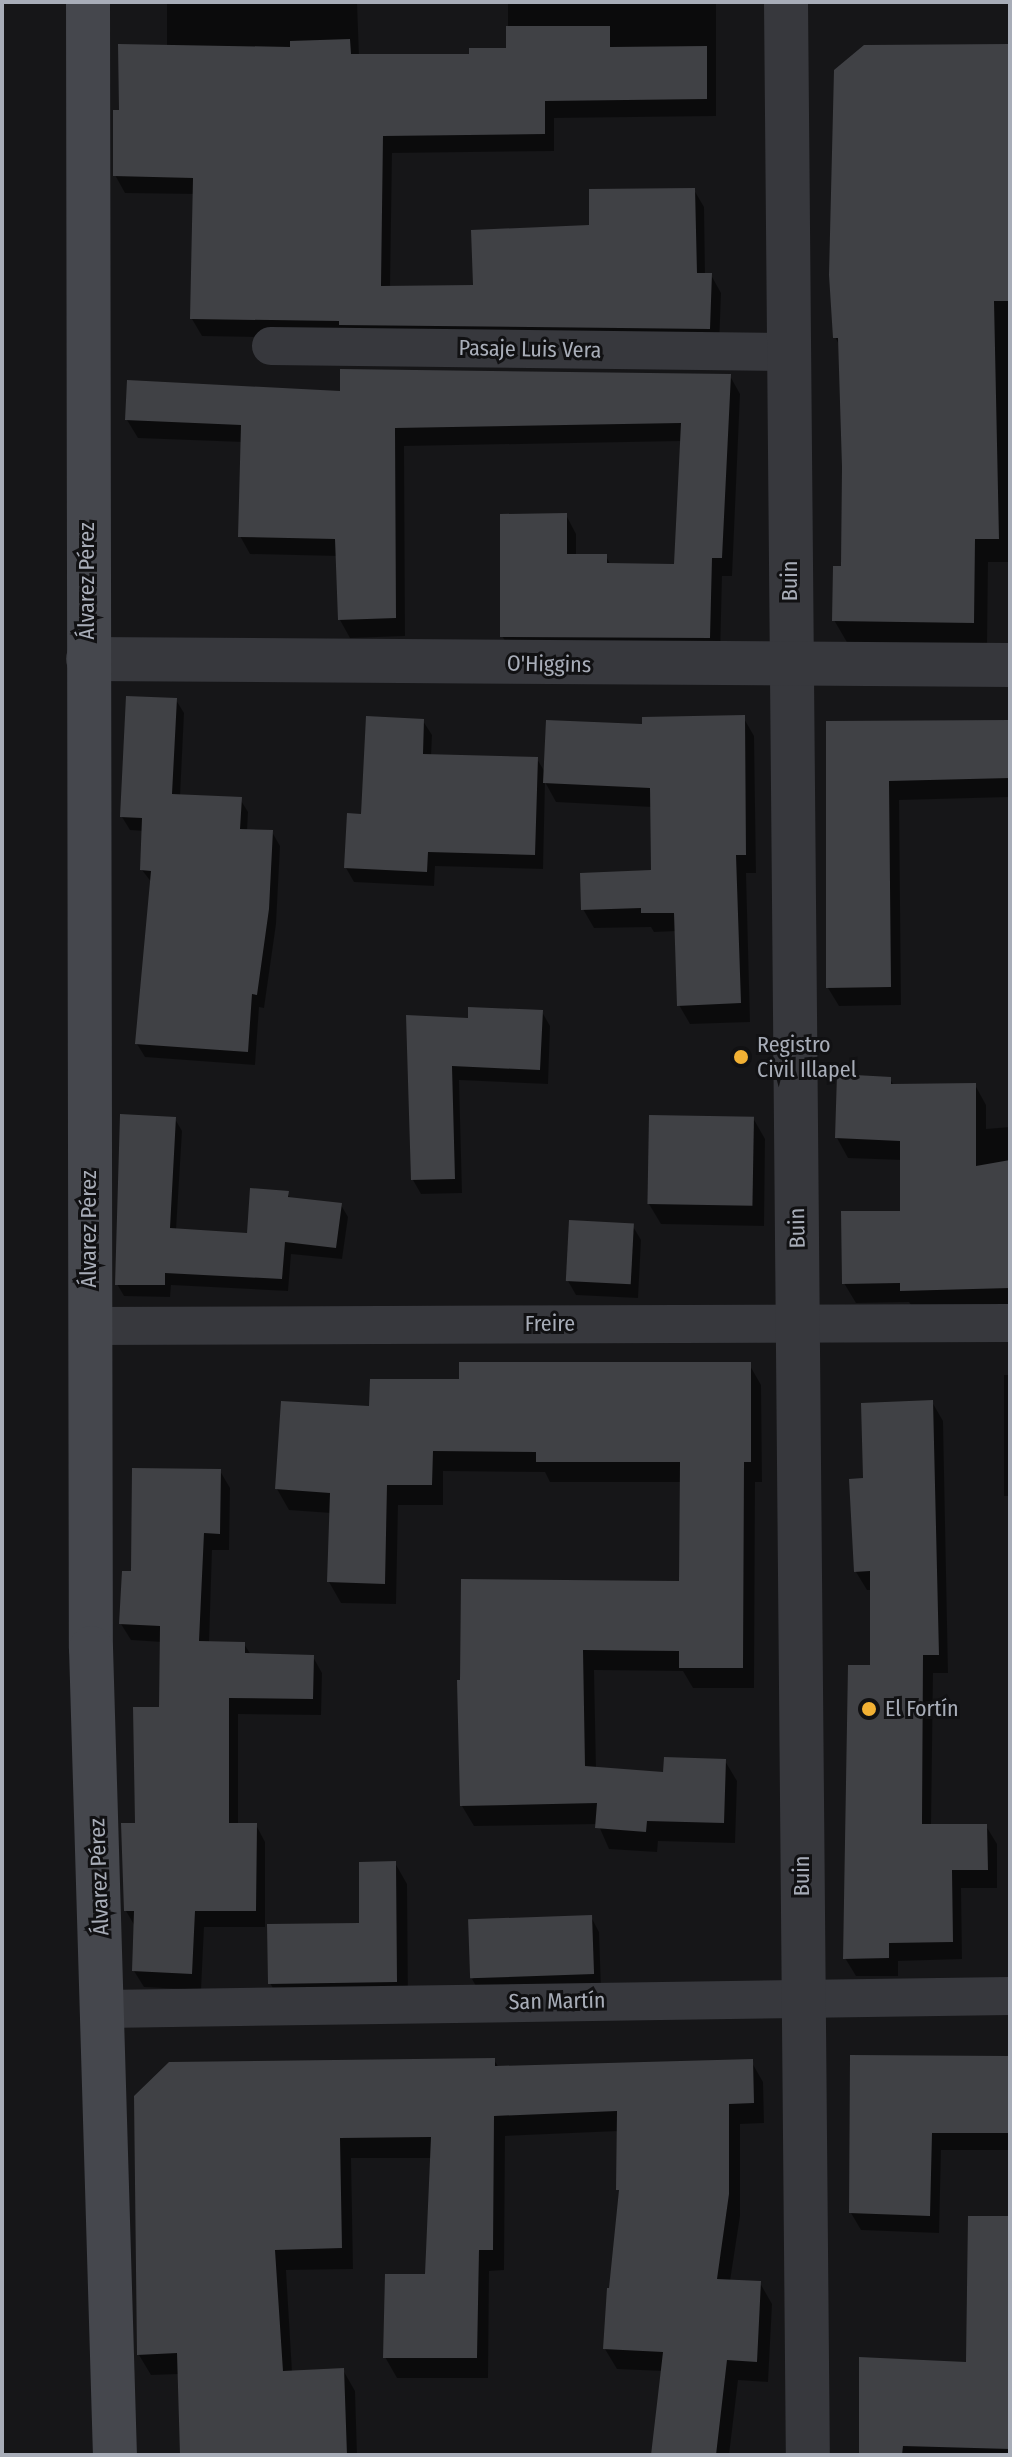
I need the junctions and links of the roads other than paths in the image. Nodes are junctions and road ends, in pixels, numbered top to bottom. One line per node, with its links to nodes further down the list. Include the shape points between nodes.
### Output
1 (88, 2): 5 (main road, Álvarez Pérez)
2 (786, 2): 4 (street, Buin)
3 (271, 346): 4 (street, Pasaje Luis Vera)
4 (789, 352): 7 (street, Buin)
5 (88, 659): 7 (street, O'Higgins); 10 (main road, Álvarez Pérez)
6 (1010, 665): 7 (street, O'Higgins)
7 (791, 666): 9 (street, Buin)
8 (1010, 1323): 9 (street, Freire)
9 (798, 1324): 10 (street, Freire); 12 (street, Buin)
10 (90, 1326): 13 (main road, Álvarez Pérez, via 91,1648)
11 (1010, 1996): 12 (street, San Martín)
12 (804, 1997): 13 (street, San Martín); 15 (street, Buin)
13 (104, 2009): 14 (main road, Álvarez Pérez)
14 (115, 2455)
15 (808, 2455)

